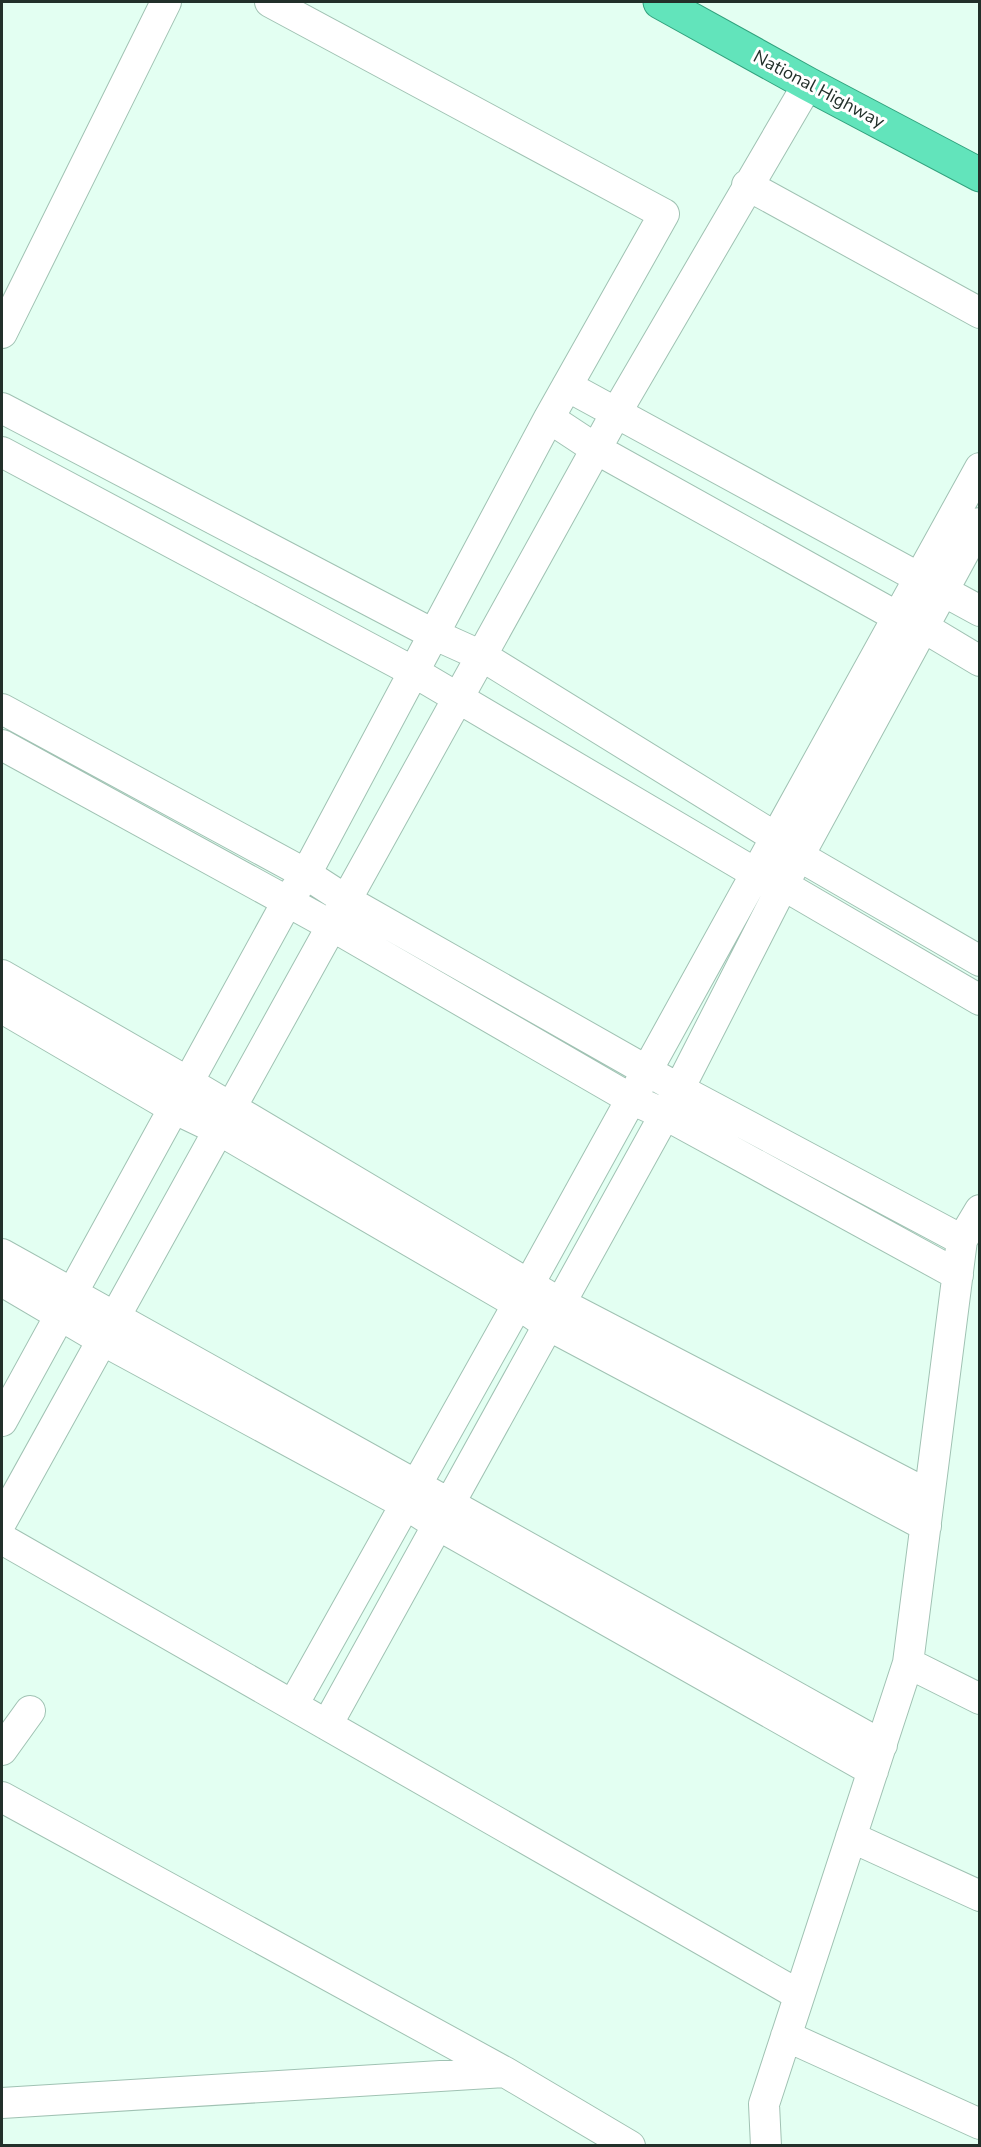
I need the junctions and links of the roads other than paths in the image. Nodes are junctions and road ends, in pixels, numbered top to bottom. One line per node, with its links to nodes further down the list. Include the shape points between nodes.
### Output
1 (166, 2): 8 (street)
2 (270, 2): 9 (street, via 664,214)
3 (660, 2): 4 (highway, National Highway)
4 (807, 84): 5 (highway, National Highway); 6 (street)
5 (980, 175)
6 (747, 185): 7 (street); 11 (street)
7 (980, 313)
8 (2, 333)
9 (567, 386): 11 (street); 12 (street)
10 (2, 408): 20 (street)
11 (616, 412): 13 (street); 17 (street)
12 (549, 418): 13 (street); 20 (street)
13 (596, 448): 19 (street); 21 (street)
14 (2, 452): 23 (street)
15 (980, 468): 17 (street)
16 (980, 523): 17 (street)
17 (931, 583): 18 (street); 19 (street)
18 (980, 611)
19 (910, 622): 22 (street); 27 (street); 28 (street)
20 (433, 634): 21 (street); 23 (street)
21 (482, 656): 24 (street); 27 (street)
22 (980, 660)
23 (414, 672): 24 (street); 30 (street)
24 (458, 697): 29 (street); 32 (street)
25 (2, 709): 30 (street)
26 (2, 745): 33 (street)
27 (775, 837): 28 (street); 29 (street)
28 (799, 856): 31 (street); 35 (street)
29 (755, 873): 31 (street); 39 (street)
30 (306, 874): 32 (street); 33 (street)
31 (783, 885): 37 (street); 41 (street)
32 (346, 900): 34 (street); 39 (street)
33 (287, 902): 34 (street); 40 (street)
34 (332, 926): 42 (street); 45 (street)
35 (980, 961)
36 (2, 975): 40 (street)
37 (980, 1000)
38 (2, 1008): 43 (street)
39 (646, 1070): 41 (street); 42 (street)
40 (188, 1082): 43 (street); 45 (street)
41 (679, 1089): 44 (street); 47 (street)
42 (631, 1099): 44 (street); 51 (street)
43 (173, 1108): 45 (street); 52 (street)
44 (664, 1114): 49 (street); 53 (street)
45 (225, 1119): 51 (street); 54 (street)
46 (980, 1210): 47 (street)
47 (962, 1240): 49 (street)
48 (2, 1254): 52 (street)
49 (958, 1275): 56 (street)
50 (2, 1281): 52 (street)
51 (524, 1294): 53 (street); 57 (street)
52 (65, 1304): 54 (street); 55 (street)
53 (554, 1314): 56 (street); 58 (street); 60 (street)
54 (108, 1329): 57 (street); 59 (street)
55 (2, 1421)
56 (929, 1495): 60 (street)
57 (410, 1496): 58 (street); 64 (street)
58 (443, 1515): 66 (street); 68 (street)
59 (2, 1521)
60 (926, 1526): 62 (street)
61 (2, 1539): 64 (street)
62 (908, 1663): 63 (street); 68 (street)
63 (980, 1700)
64 (293, 1705): 66 (street)
65 (30, 1711): 67 (street)
66 (327, 1725): 72 (street)
67 (2, 1750)
68 (877, 1758): 70 (street)
69 (2, 1797): 74 (street)
70 (852, 1837): 71 (street); 72 (street)
71 (980, 1896)
72 (799, 1995): 73 (street)
73 (786, 2036): 76 (street); 78 (street, via 764,2104)
74 (505, 2072): 75 (street); 77 (street)
75 (2, 2103)
76 (980, 2124)
77 (630, 2145)
78 (766, 2145)

